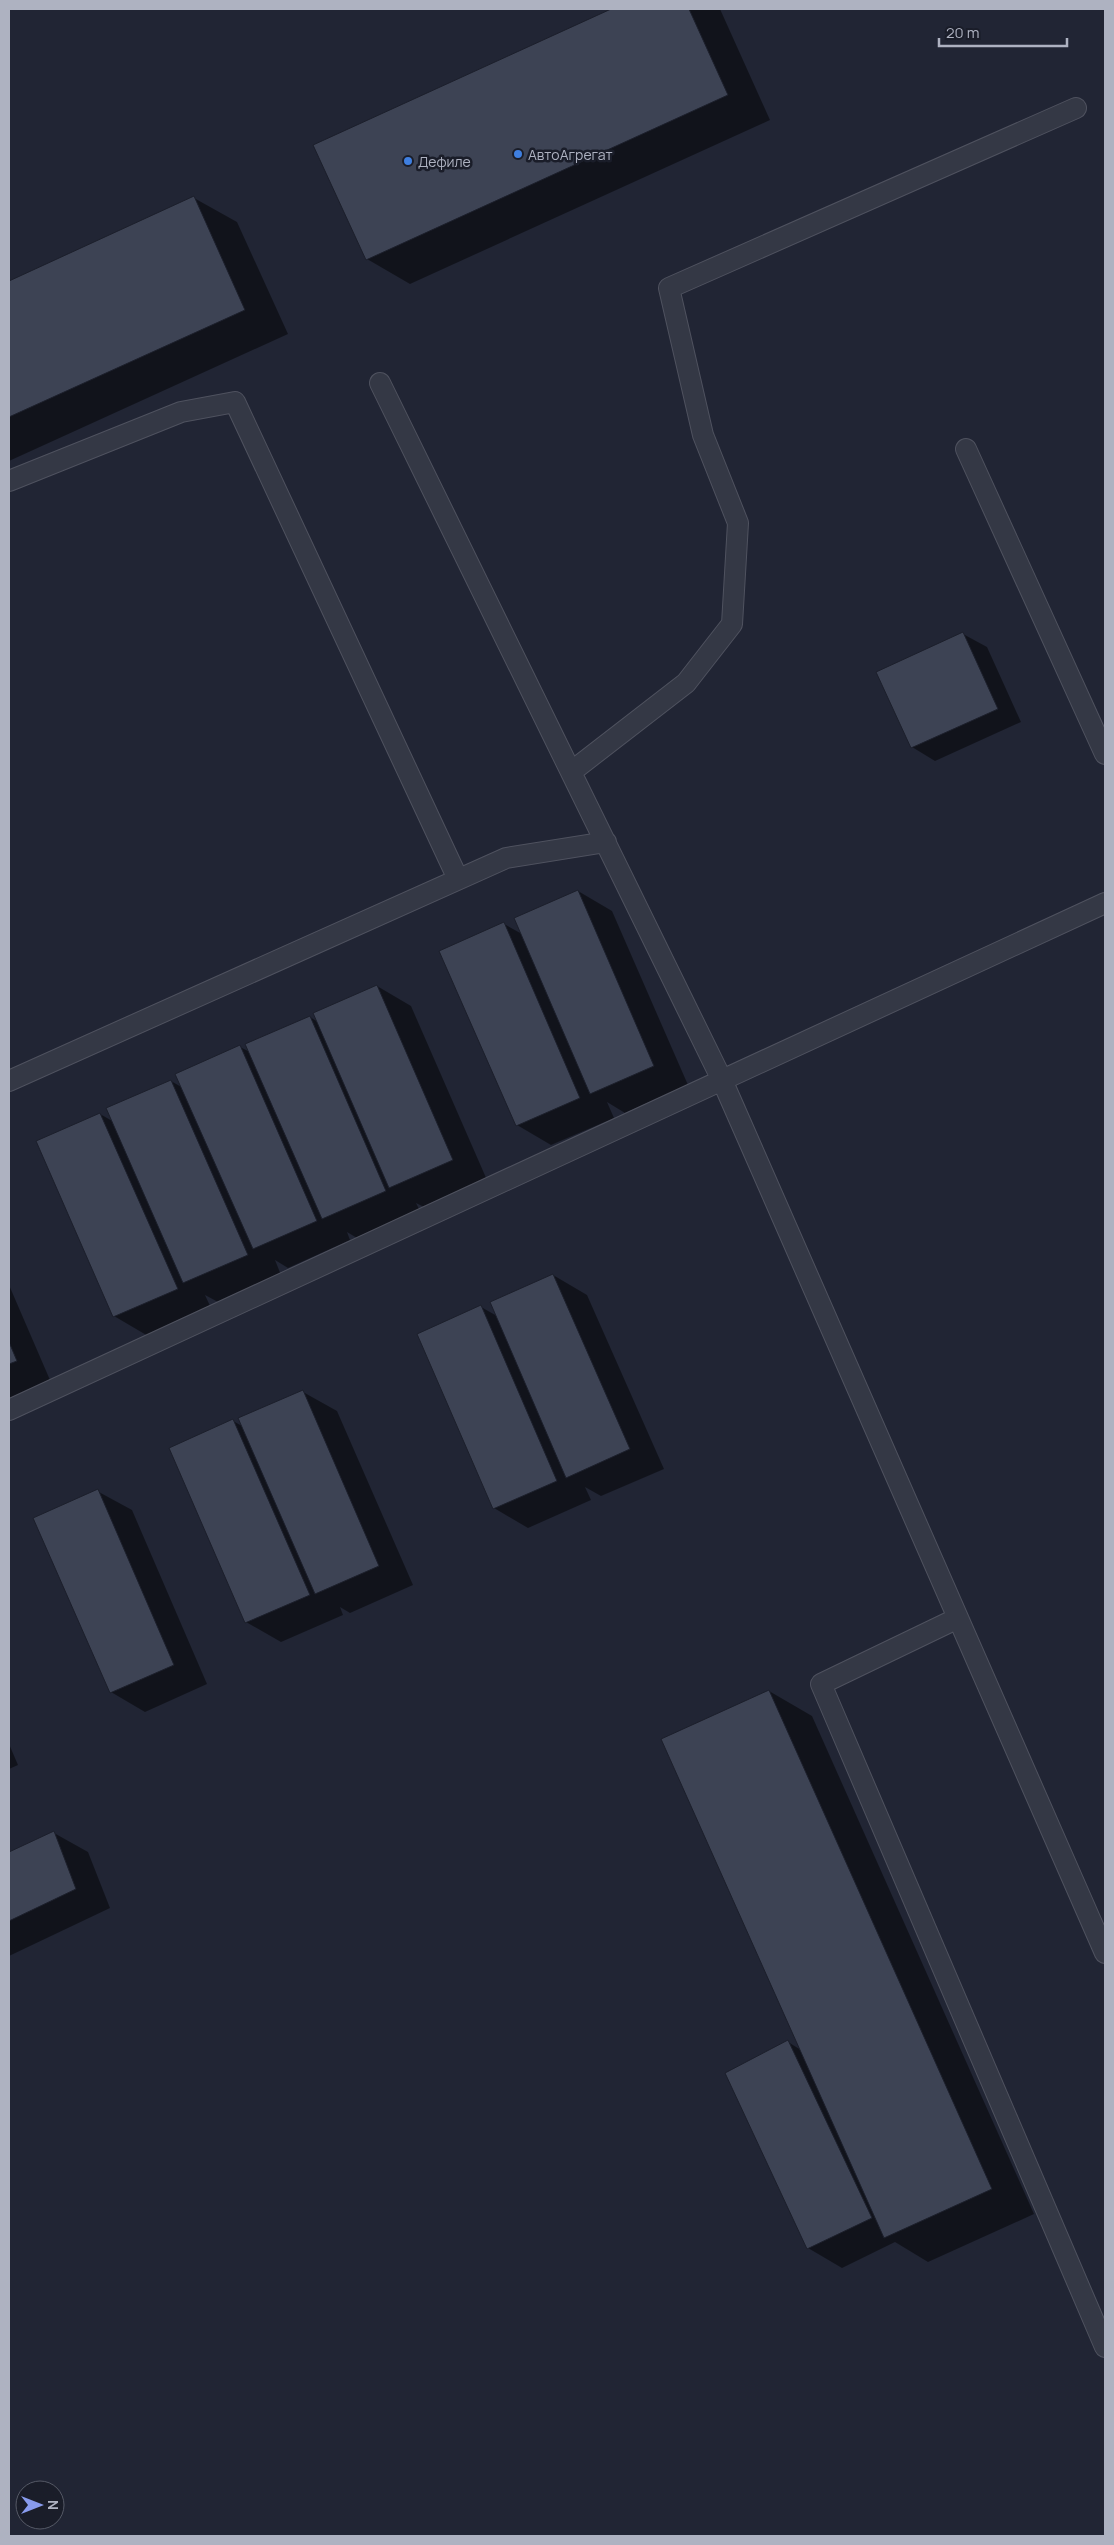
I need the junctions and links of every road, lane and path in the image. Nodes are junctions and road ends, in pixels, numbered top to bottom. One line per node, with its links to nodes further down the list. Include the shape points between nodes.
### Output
1 (1076, 108): 6 (lane, via 669,288 703,435 738,523 732,624 686,683)
2 (380, 383): 6 (lane)
3 (966, 449): 5 (lane)
4 (9, 481): 8 (lane, via 181,412 235,402)
5 (1105, 754)
6 (571, 772): 7 (lane)
7 (606, 842): 8 (lane, via 506,858); 10 (lane)
8 (458, 879): 11 (lane)
9 (1105, 903): 10 (lane)
10 (722, 1080): 12 (lane); 13 (lane)
11 (9, 1081)
12 (9, 1410)
13 (958, 1618): 14 (lane); 15 (lane, via 821,1684)
14 (1105, 1953)
15 (1105, 2347)

